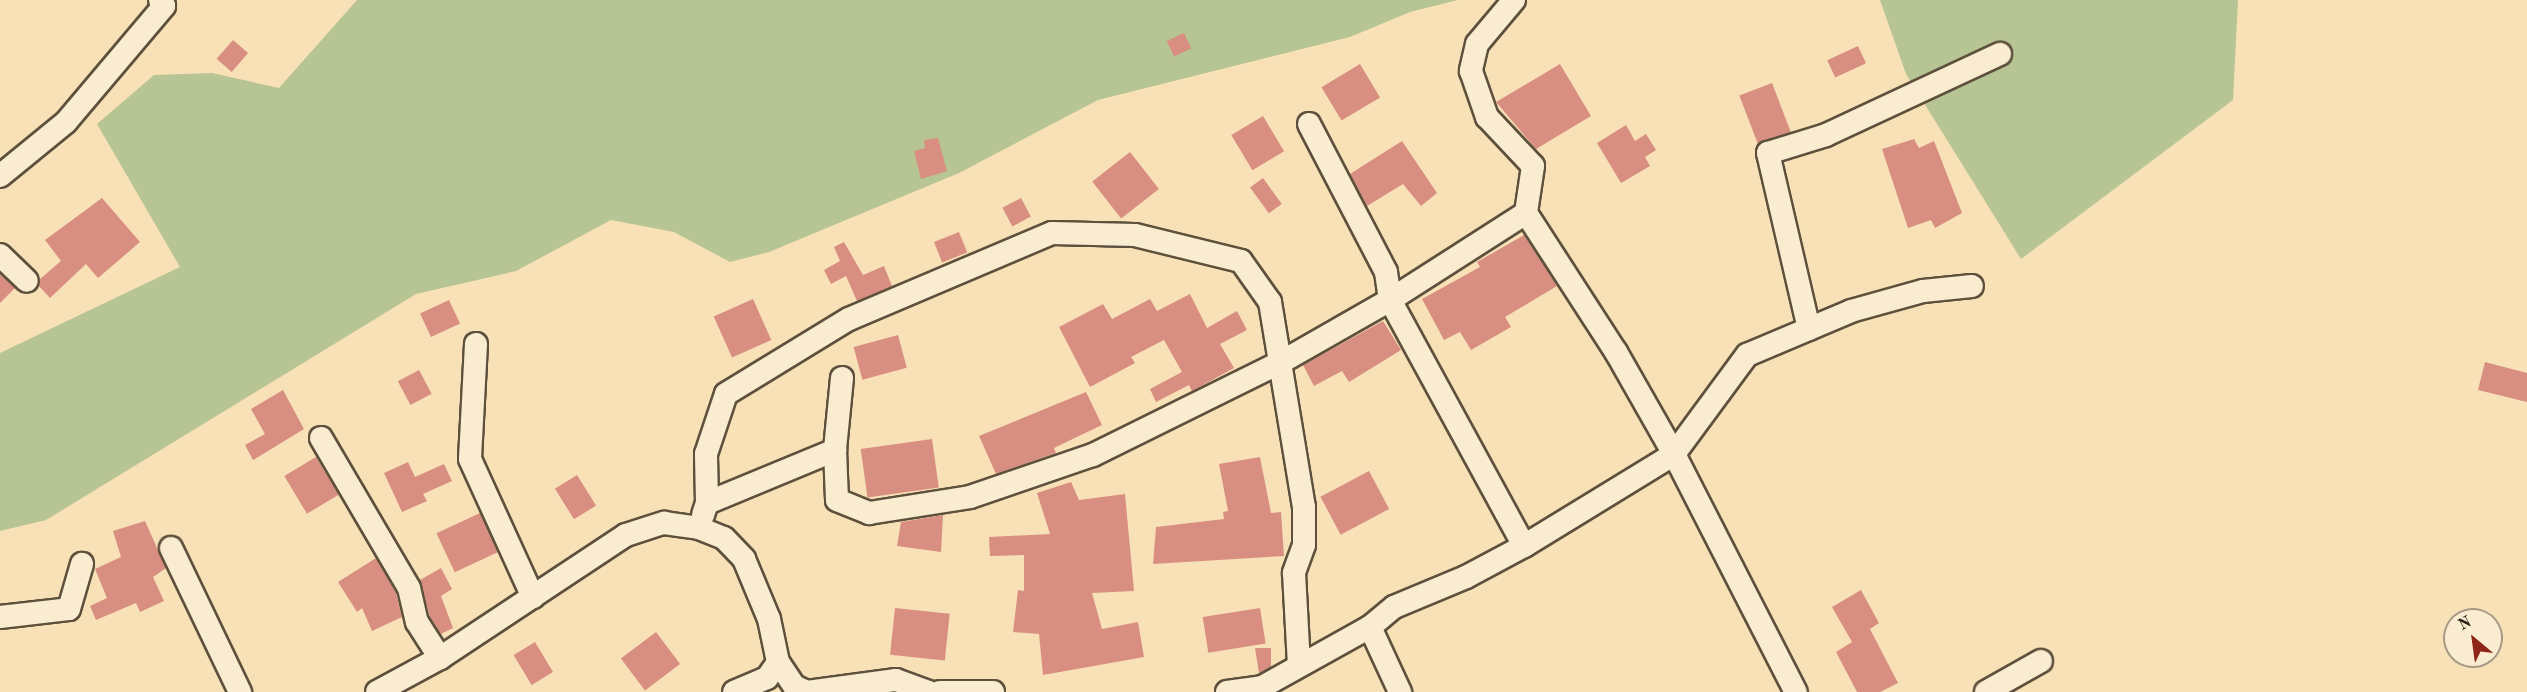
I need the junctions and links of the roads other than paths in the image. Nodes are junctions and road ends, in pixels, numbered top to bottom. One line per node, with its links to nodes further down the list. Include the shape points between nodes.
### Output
1 (160, 0): 5 (street, via 164,6 66,122)
2 (1514, 0): 6 (street, via 1477,44 1471,71 1487,117 1533,166)
3 (2000, 54): 11 (street, via 1826,135 1768,153)
4 (1309, 124): 10 (street, via 1386,272)
5 (0, 176)
6 (1526, 213): 10 (street); 17 (street, via 1616,352)
7 (0, 255): 8 (street)
8 (27, 281)
9 (1972, 286): 11 (street, via 1923,291 1851,311)
10 (1390, 300): 13 (street); 20 (street)
11 (1809, 329): 17 (street, via 1747,355)
12 (476, 344): 23 (street, via 470,459)
13 (1283, 361): 16 (street, via 1093,455 970,497 916,508 869,513 837,500); 18 (street, via 1270,302 1241,261 1135,235 1052,233 849,319 726,394 706,454); 29 (street, via 1304,507 1304,544 1294,573)
14 (842, 378): 16 (street)
15 (321, 438): 26 (street, via 409,588 417,622)
16 (835, 450): 18 (street)
17 (1674, 454): 20 (street); 40 (street)
18 (707, 503): 19 (street)
19 (699, 528): 23 (street, via 664,523 626,536); 28 (street, via 724,538 744,560 769,619)
20 (1524, 546): 25 (street, via 1466,577 1394,607)
21 (171, 548): 31 (street)
22 (82, 564): 24 (street, via 69,609)
23 (533, 597): 26 (street)
24 (0, 617)
25 (1370, 627): 29 (street); 39 (street)
26 (440, 658): 32 (street)
27 (2041, 661): 41 (street)
28 (778, 662): 33 (street, via 768,678); 34 (street, via 794,686)
29 (1299, 665): 38 (street, via 1262,687)
30 (899, 686): 34 (street); 35 (street)
31 (240, 692)
32 (377, 692)
33 (734, 692)
34 (807, 692)
35 (929, 692)
36 (940, 692): 37 (street)
37 (993, 692)
38 (1227, 692)
39 (1400, 692)
40 (1796, 692)
41 (1986, 692)

